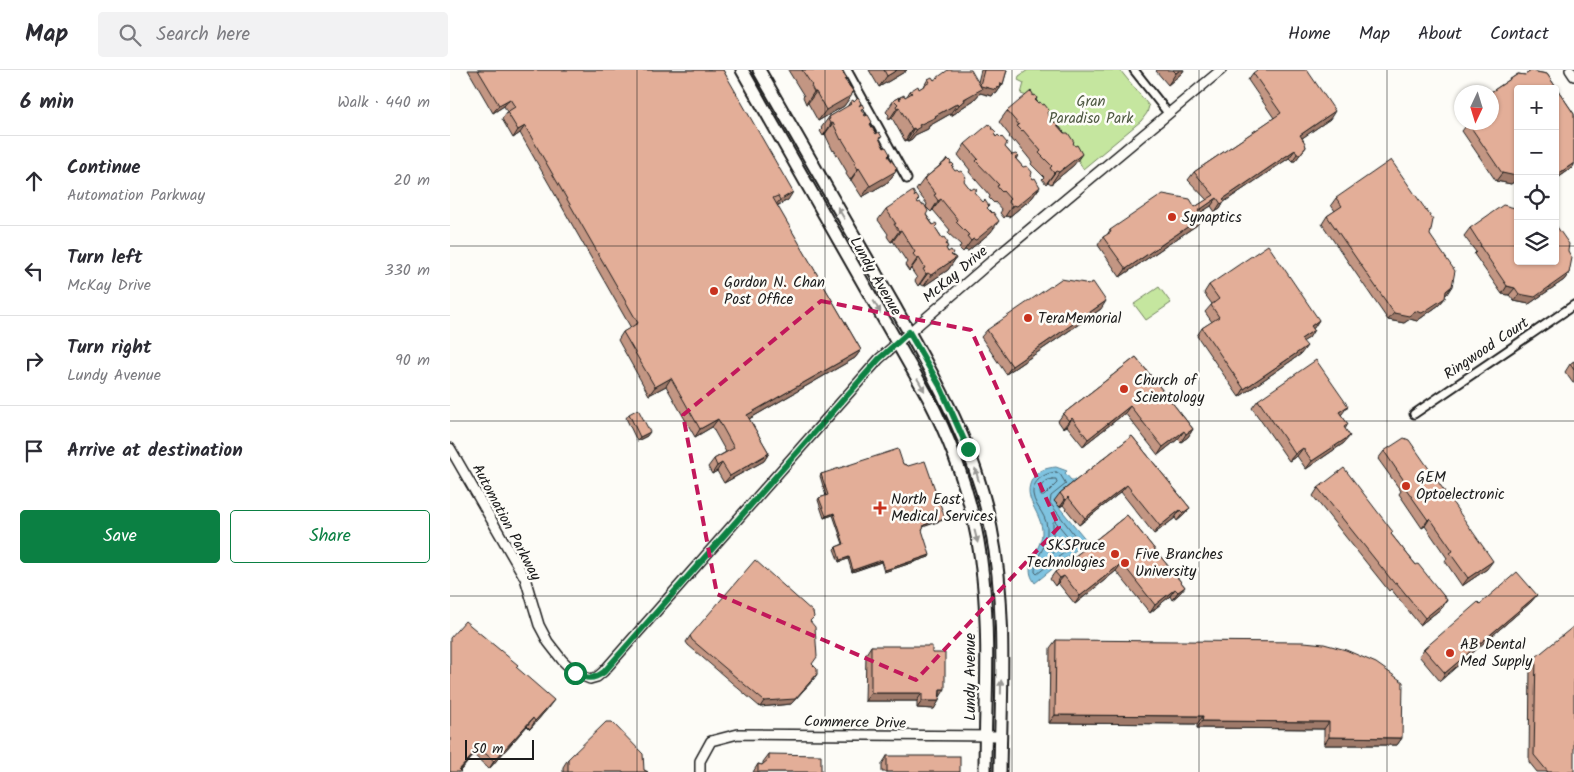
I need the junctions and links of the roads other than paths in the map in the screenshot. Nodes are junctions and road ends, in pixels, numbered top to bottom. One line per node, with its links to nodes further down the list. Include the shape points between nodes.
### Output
1 (759, 70): 9 (main road, Lundy Avenue)
2 (847, 70): 10 (street)
3 (1134, 70): 8 (street)
4 (1221, 70): 8 (street, McKay Drive)
5 (1570, 70): 7 (street)
6 (743, 72): 9 (main road, via 758,85 798,150); 13 (main road, Lundy Avenue, one-way to 13)
7 (1574, 76)
8 (1168, 113): 12 (street, McKay Drive)
9 (808, 155): 12 (main road, Lundy Avenue, one-way to 9)
10 (907, 179)
11 (1574, 305): 14 (street, Ringwood Court)
12 (909, 332): 13 (street, McKay Drive); 18 (main road, Lundy Avenue, one-way to 12, via 1002,623 991,527 974,464 956,419)
13 (897, 342): 16 (street, McKay Drive, via 604,672); 17 (main road, Lundy Avenue, one-way to 17, via 950,444 962,477 980,550 986,607)
14 (1414, 414)
15 (450, 448): 16 (street, Automation Parkway, via 524,578 548,642 575,673)
16 (590, 679)
17 (985, 736): 18 (street, Commerce Drive); 19 (street, Commerce Drive, via 738,734 711,741 700,762); 20 (main road, Lundy Avenue)
18 (1000, 736): 21 (main road, Lundy Avenue)
19 (700, 772)
20 (985, 772)
21 (1000, 772)

